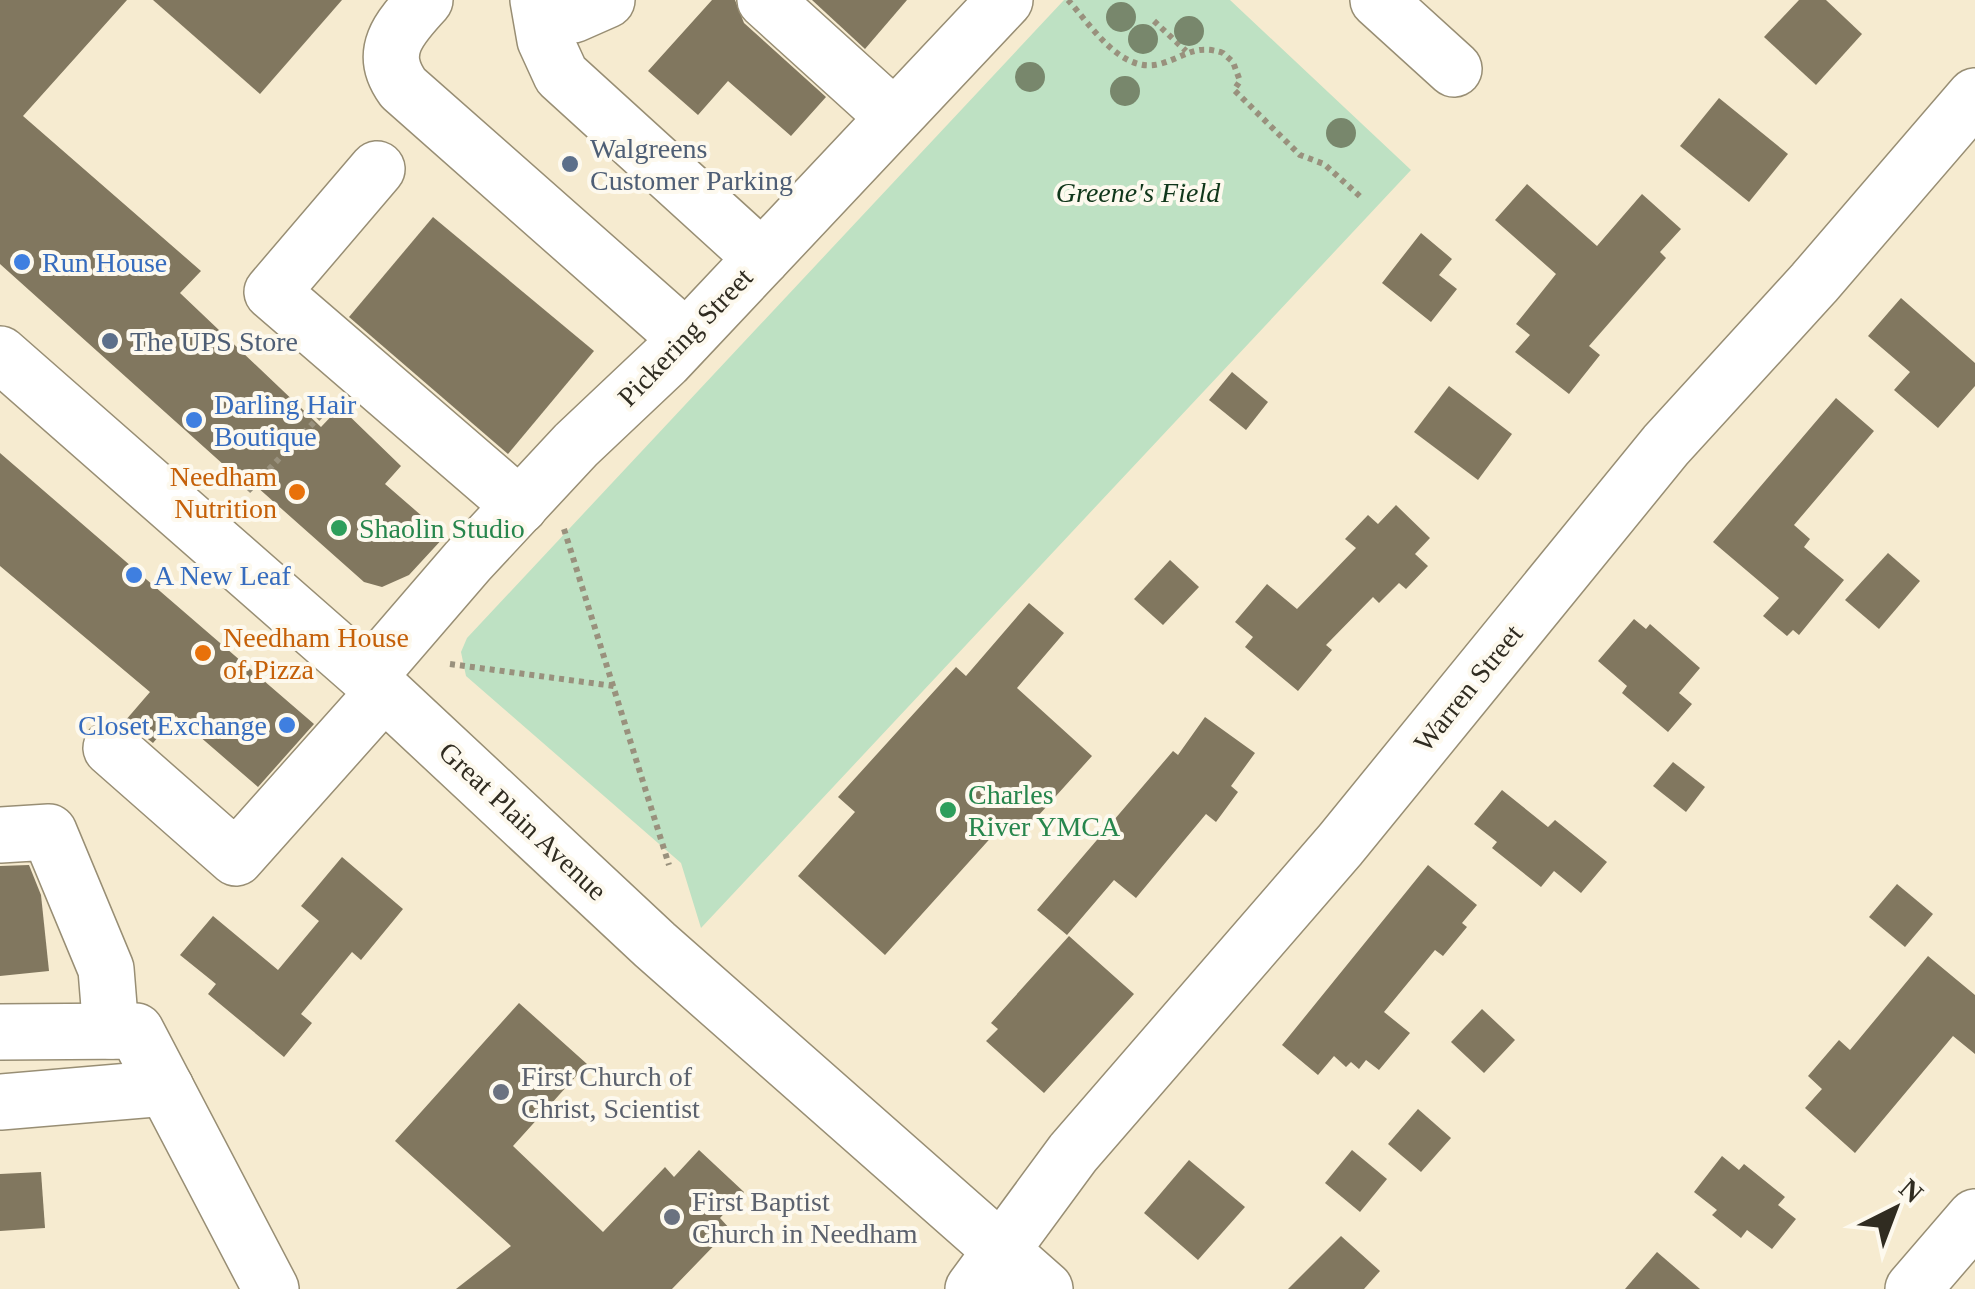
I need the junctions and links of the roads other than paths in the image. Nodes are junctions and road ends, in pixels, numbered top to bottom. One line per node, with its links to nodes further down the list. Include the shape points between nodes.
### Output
1 (425, 0): 12 (street, via 390,50 395,77)
2 (539, 0): 3 (street, via 573,15); 11 (street, via 545,40 561,75)
3 (607, 0)
4 (765, 0): 9 (street)
5 (1005, 0): 9 (street, Pickering Street)
6 (1378, 0): 7 (street)
7 (1454, 69)
8 (1975, 96): 23 (street, Warren Street, via 1666,445 1340,845 1073,1153)
9 (893, 116): 11 (street, Pickering Street)
10 (378, 170): 14 (street, via 272,292)
11 (762, 258): 12 (street, Pickering Street)
12 (686, 338): 14 (street, Pickering Street)
13 (0, 354): 15 (street, Great Plain Avenue)
14 (542, 517): 15 (street, Pickering Street)
15 (376, 684): 16 (street, Pickering Street, via 236,858); 23 (street, Great Plain Avenue)
16 (111, 748)
17 (0, 835): 18 (street, via 49,832 106,969)
18 (111, 1031): 19 (street); 20 (street, via 136,1031)
19 (0, 1032)
20 (166, 1088): 21 (street); 24 (street)
21 (0, 1102)
22 (1975, 1217): 26 (street)
23 (987, 1270): 25 (street, Great Plain Avenue)
24 (271, 1289)
25 (1045, 1289)
26 (1913, 1289)

